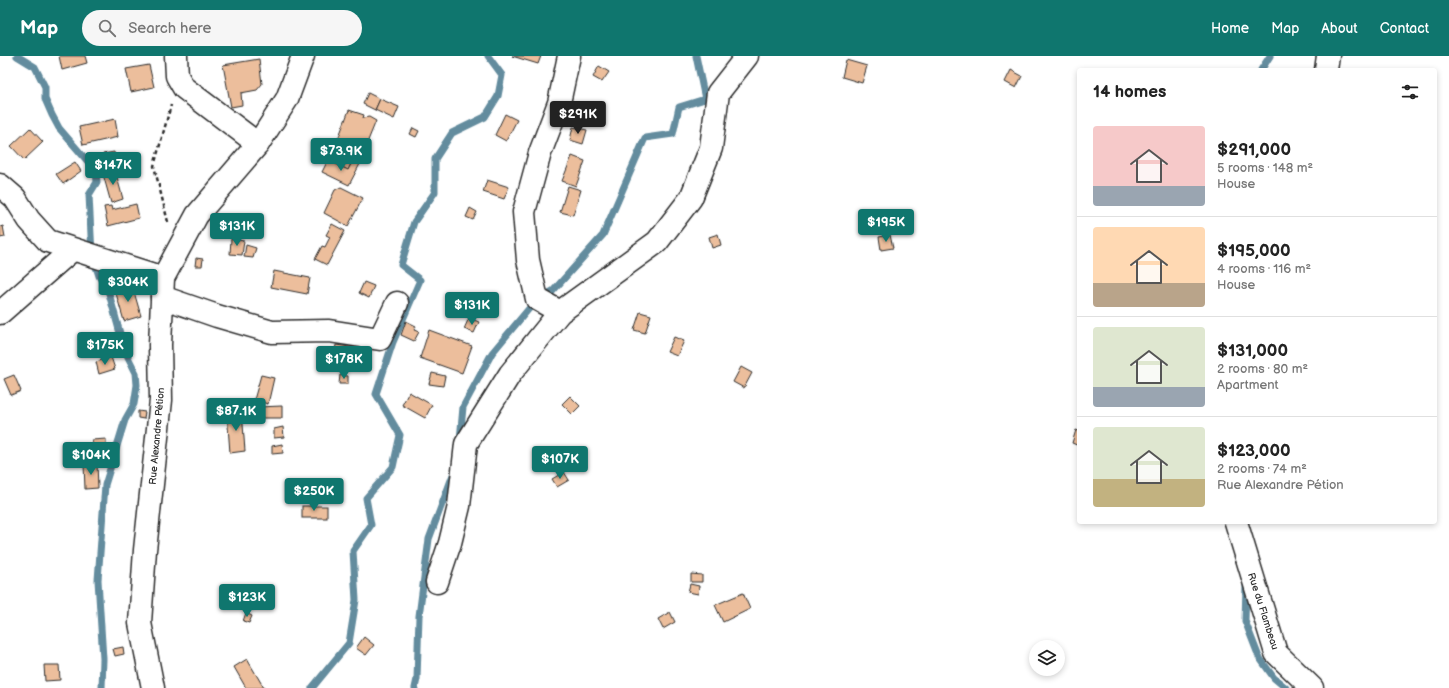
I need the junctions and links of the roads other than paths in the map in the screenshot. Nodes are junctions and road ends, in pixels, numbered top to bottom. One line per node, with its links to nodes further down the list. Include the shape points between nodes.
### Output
1 (303, 56): 7 (street, Rue Alexandre Pétion, via 287,99)
2 (569, 56): 12 (street, via 559,103 540,153 524,212 528,260 537,299)
3 (747, 56): 12 (street, via 718,93 711,148 691,198 657,242)
4 (1328, 56): 6 (street)
5 (176, 66): 7 (street, via 184,88)
6 (1326, 68)
7 (258, 144): 10 (street, Rue Alexandre Pétion, via 197,215)
8 (0, 185): 9 (street, via 15,198 29,220 48,241)
9 (72, 250): 10 (street); 13 (street)
10 (162, 288): 11 (street, via 217,316 272,332 329,331 380,339); 16 (street, Rue Alexandre Pétion, via 162,400 145,550 140,623)
11 (397, 303)
12 (560, 312): 15 (street, via 510,374 466,444 459,506)
13 (0, 313)
14 (1237, 524): 17 (street, Rue du Flambeau, via 1276,653)
15 (437, 582)
16 (153, 688)
17 (1312, 688)

